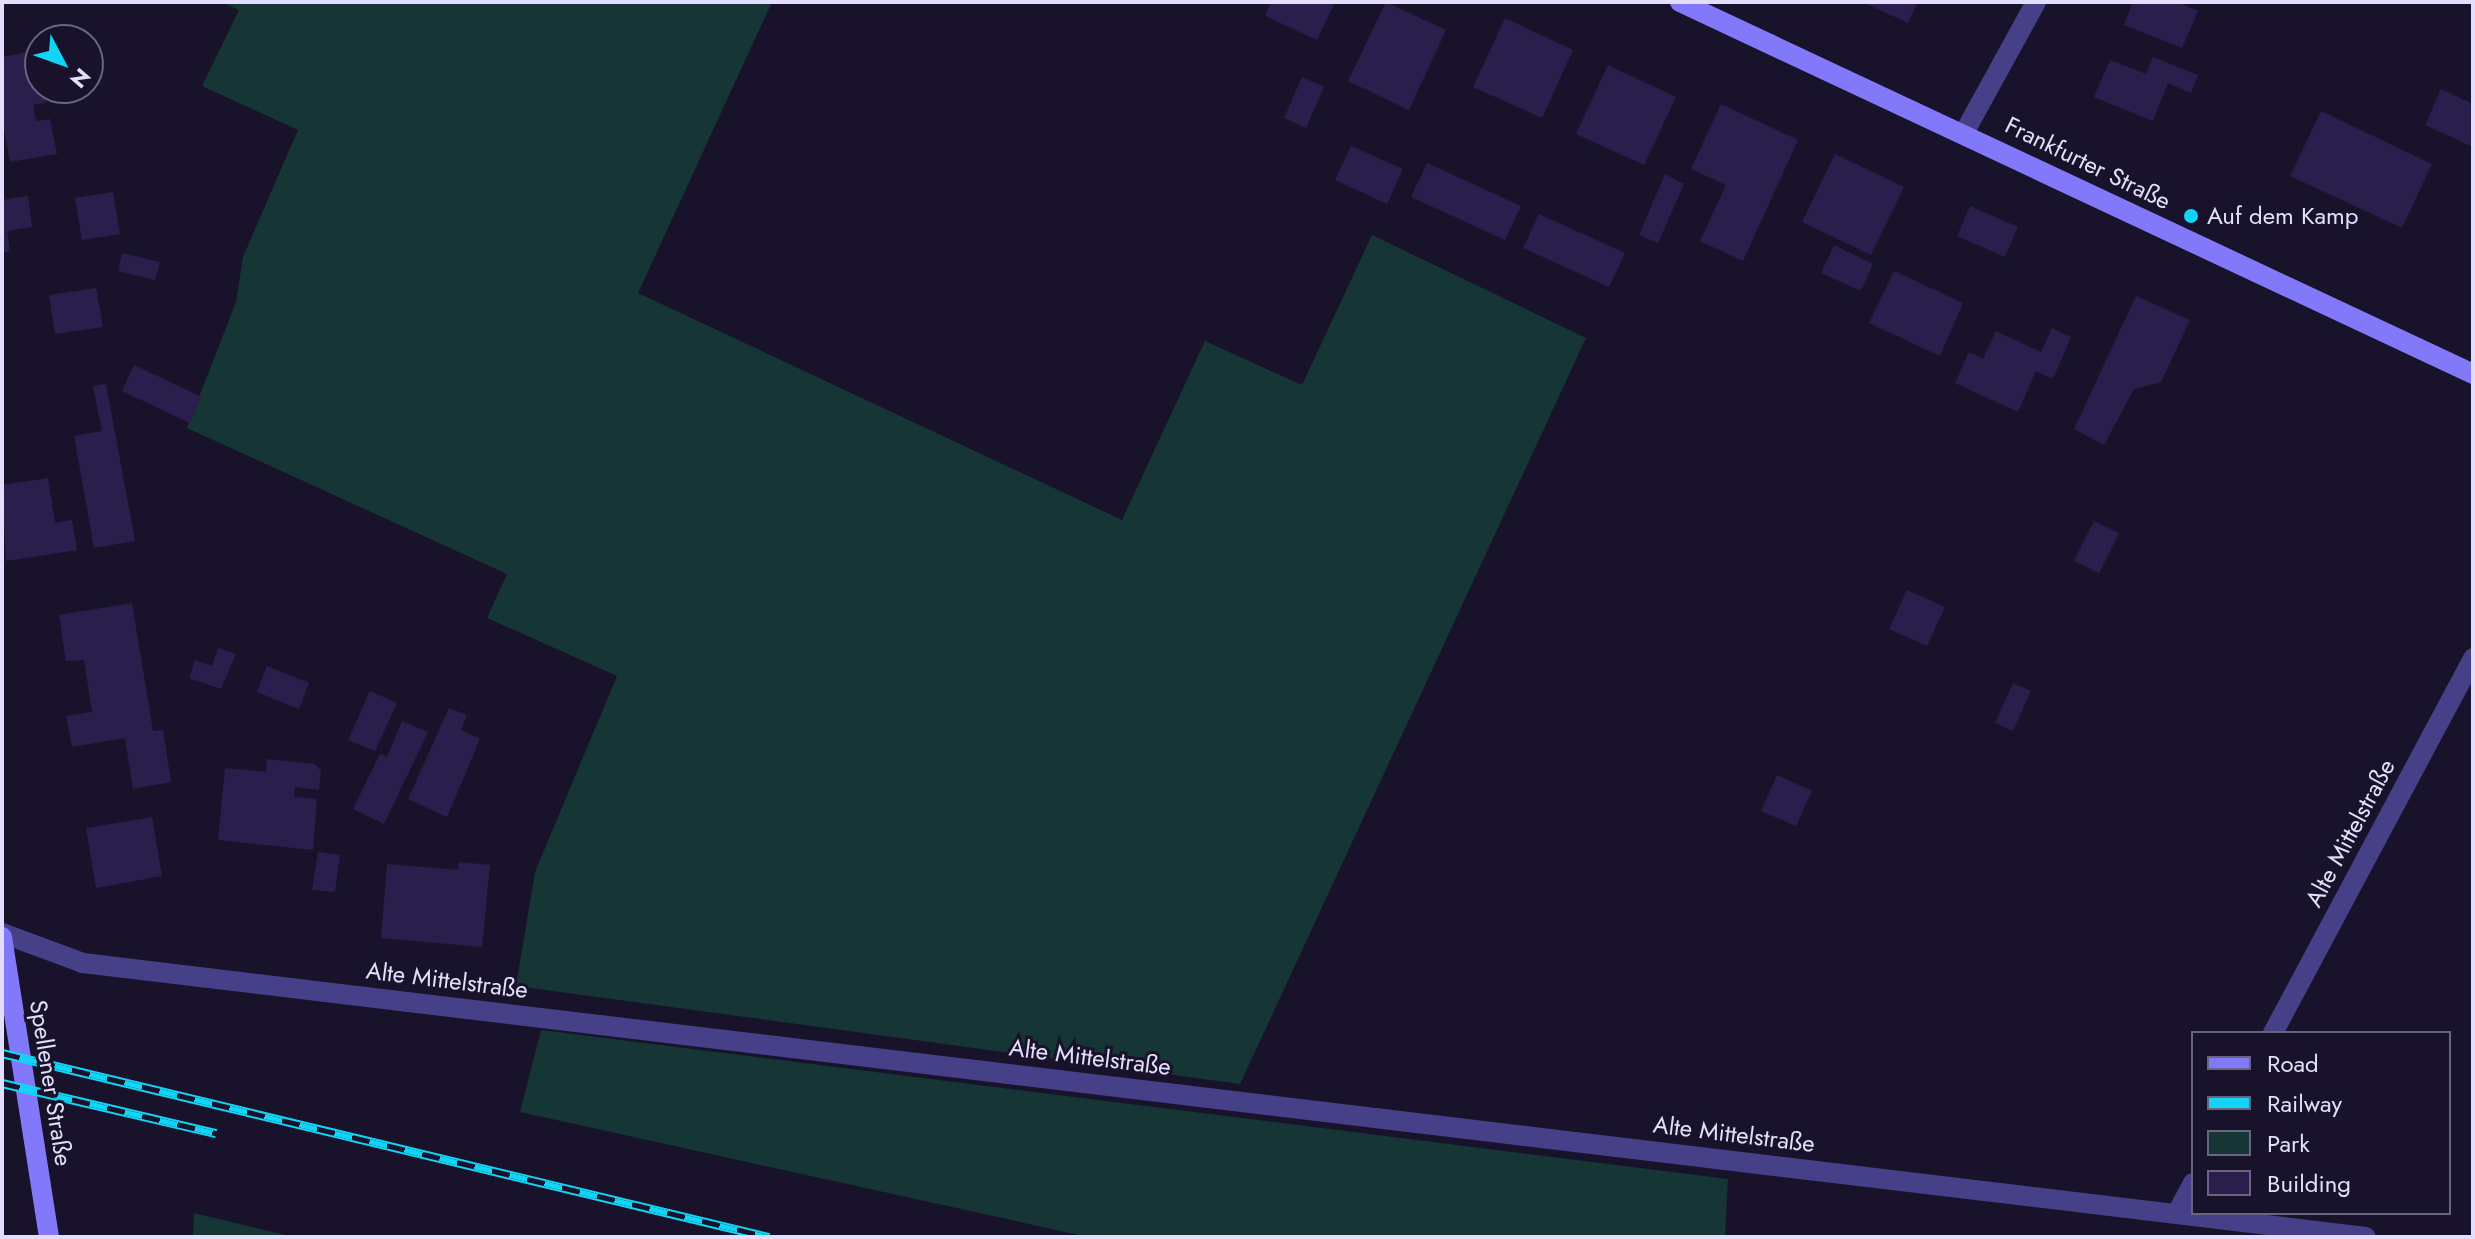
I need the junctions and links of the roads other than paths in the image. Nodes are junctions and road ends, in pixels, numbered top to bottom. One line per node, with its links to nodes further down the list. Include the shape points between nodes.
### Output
1 (1680, 2): 3 (main road, Frankfurter Straße)
2 (2036, 2): 3 (street)
3 (1964, 133): 4 (main road, Frankfurter Straße)
4 (2473, 374)
5 (2473, 658): 7 (street, Alte Mittelstraße)
6 (2, 935): 9 (street, Alte Mittelstraße, via 83,963); 12 (main road, Spellener Straße)
7 (2274, 1031)
8 (2191, 1187): 9 (street)
9 (2177, 1213): 10 (street, Alte Mittelstraße)
10 (2191, 1215)
11 (2193, 1215): 13 (street, Alte Mittelstraße)
12 (49, 1237)
13 (2366, 1237)

